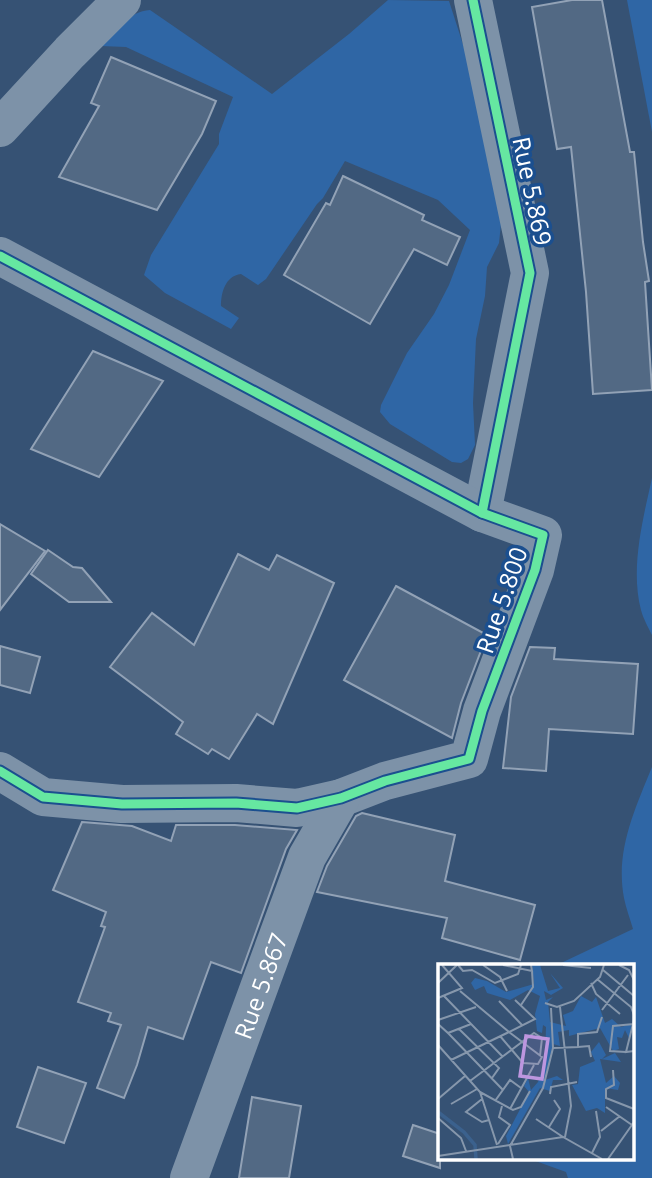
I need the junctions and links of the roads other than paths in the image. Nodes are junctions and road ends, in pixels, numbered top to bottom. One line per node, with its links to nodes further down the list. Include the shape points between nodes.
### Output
1 (122, 0): 3 (street)
2 (473, 0): 5 (street, Rue 5.869, via 530,273)
3 (0, 128)
4 (0, 256): 5 (street, Rue 5.800)
5 (482, 513): 7 (street, Rue 5.800, via 542,535 535,570 468,759)
6 (0, 771): 7 (street, Rue 5.800, via 43,797 122,804 236,803 297,808)
7 (341, 797): 8 (street, Rue 5.867, via 307,857)
8 (189, 1178)

